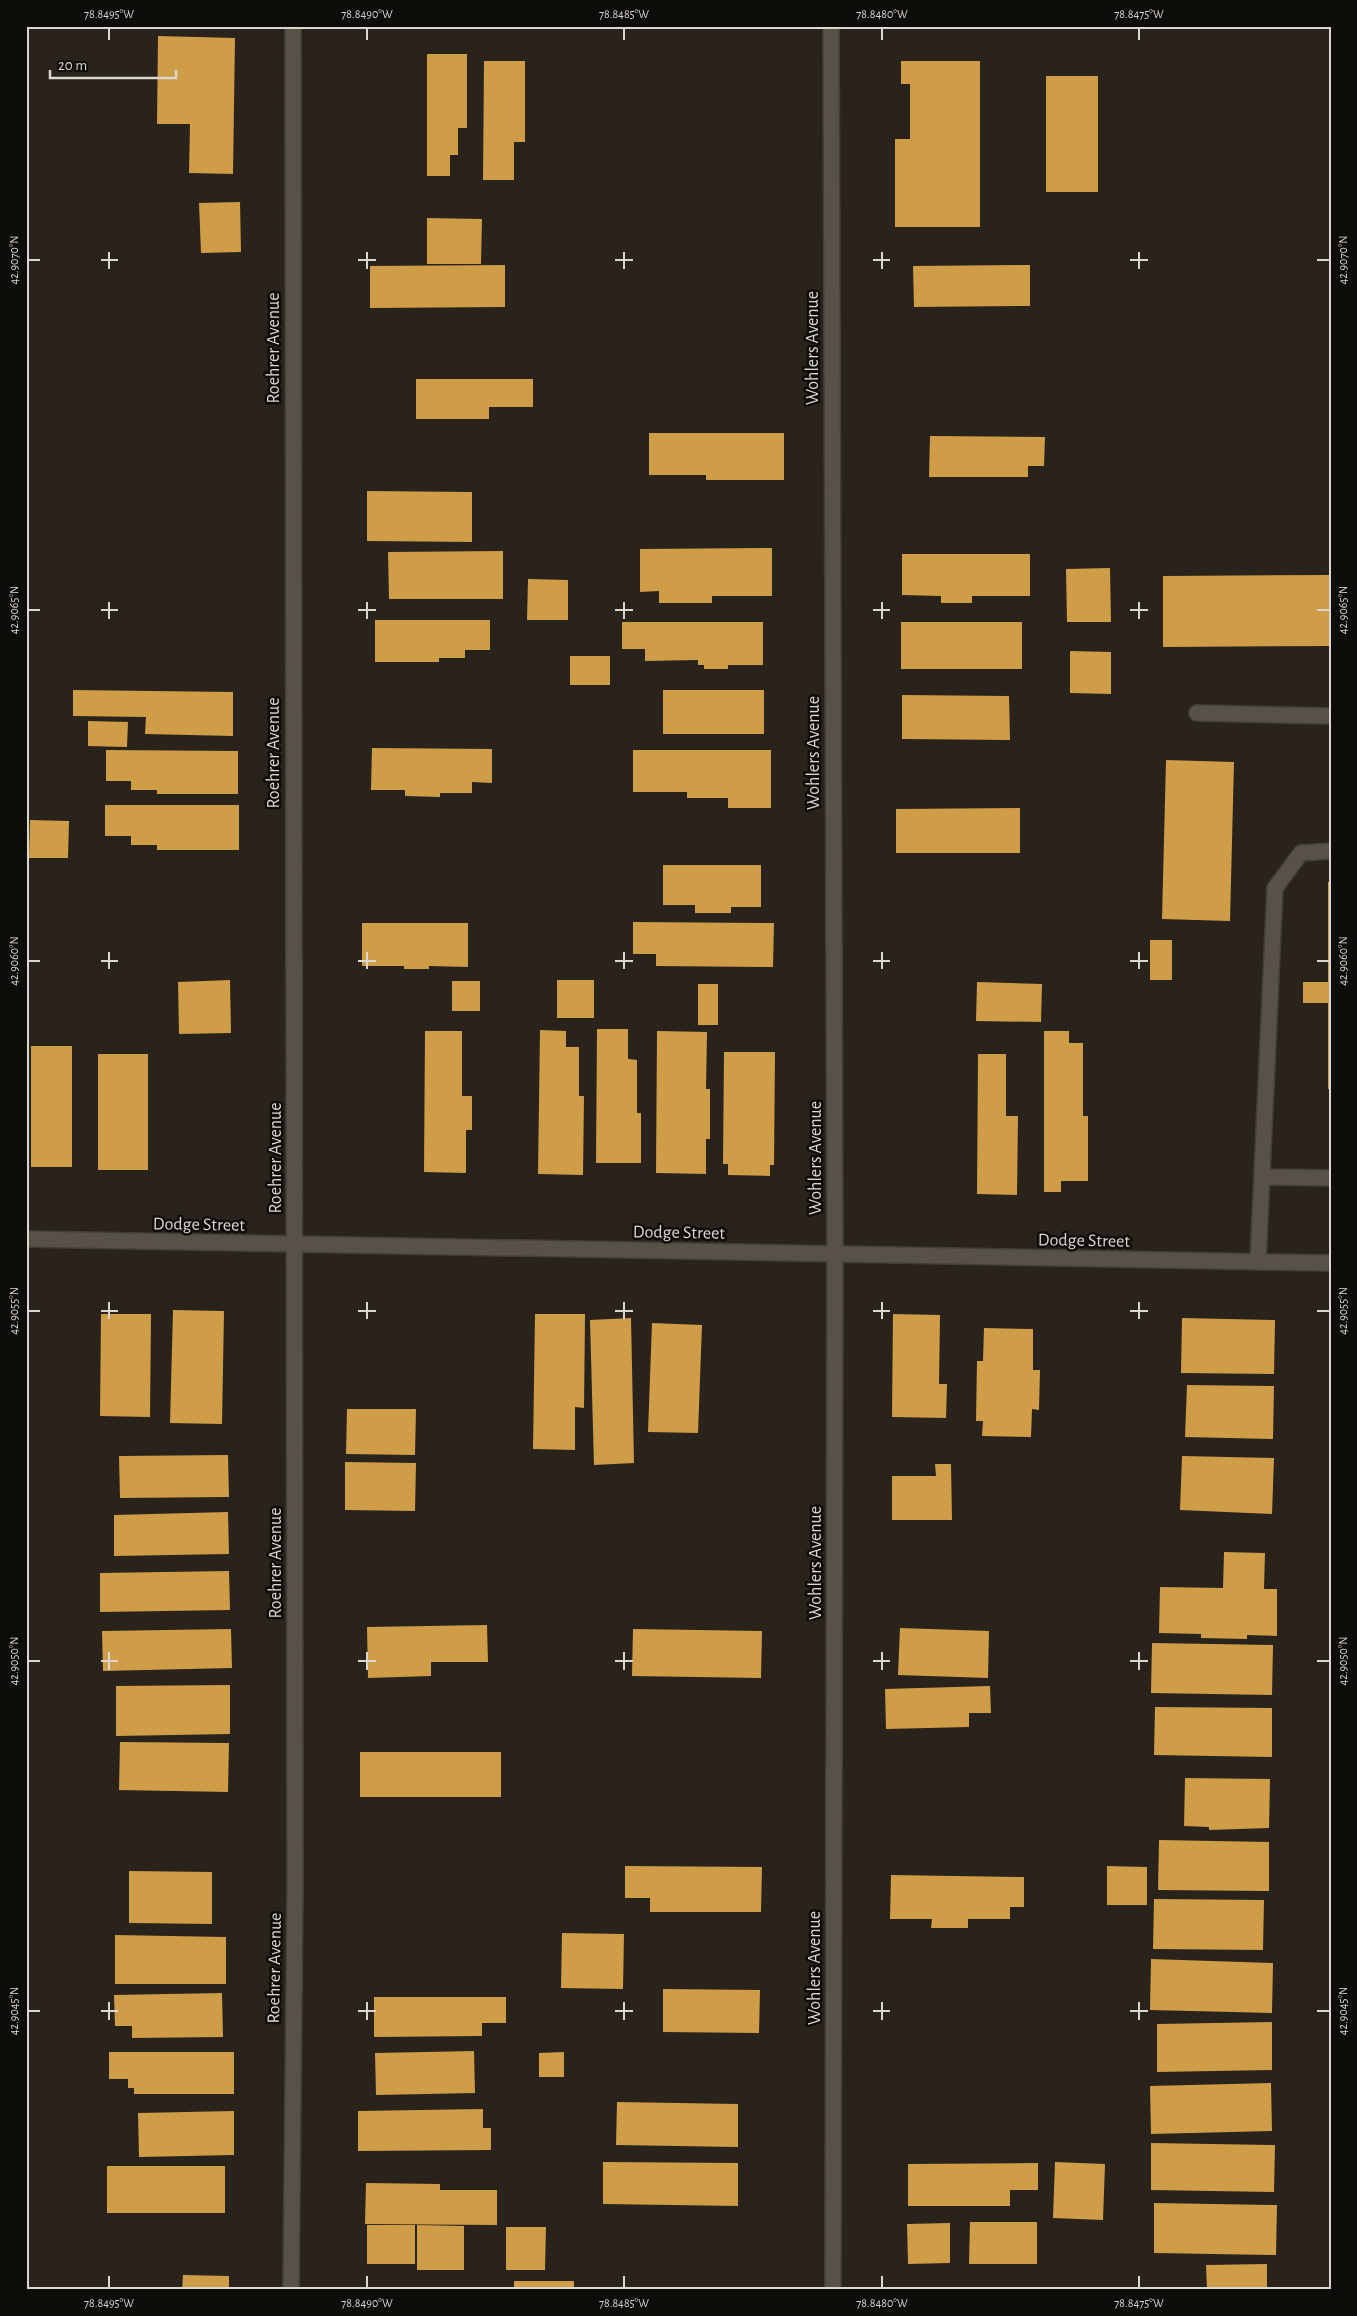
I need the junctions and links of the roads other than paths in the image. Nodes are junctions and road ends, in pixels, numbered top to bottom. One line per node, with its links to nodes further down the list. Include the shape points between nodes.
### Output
1 (293, 26): 9 (street, Roehrer Avenue)
2 (831, 26): 10 (street, Wohlers Avenue)
3 (1197, 713): 4 (street)
4 (1331, 716)
5 (1331, 851): 6 (street, via 1301,854 1275,888)
6 (1262, 1177): 7 (street); 11 (street)
7 (1331, 1178)
8 (26, 1239): 9 (street, Dodge Street)
9 (295, 1246): 10 (street, Dodge Street); 13 (street, Roehrer Avenue)
10 (835, 1255): 11 (street, Dodge Street); 14 (street, Wohlers Avenue)
11 (1258, 1262): 12 (street, Dodge Street)
12 (1331, 1263)
13 (291, 2290)
14 (833, 2290)

